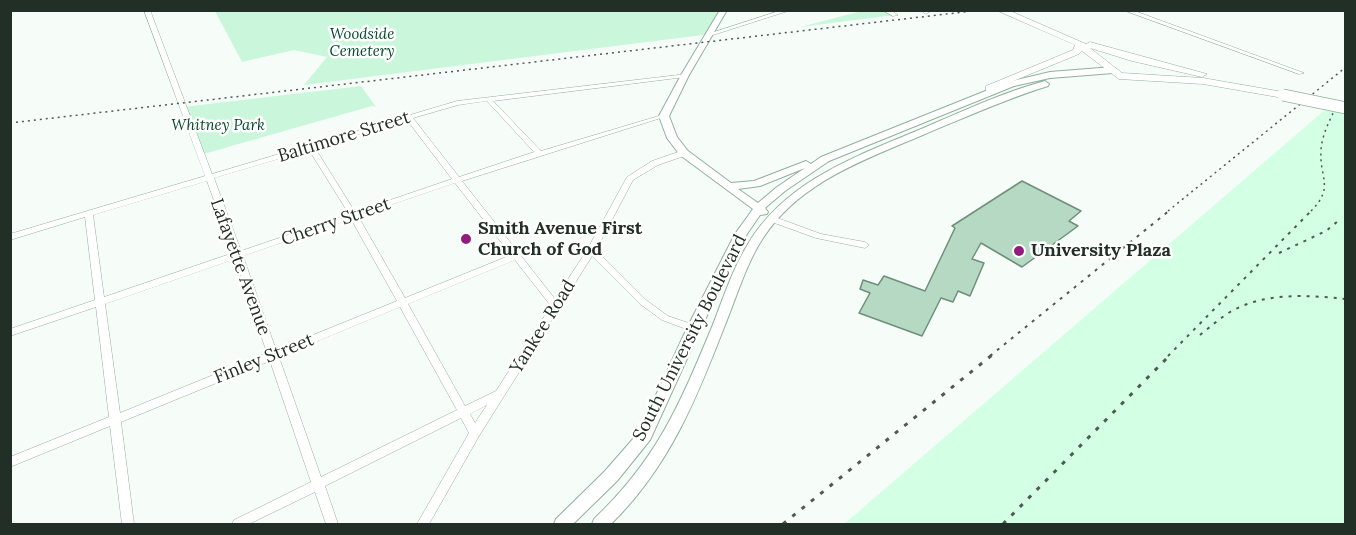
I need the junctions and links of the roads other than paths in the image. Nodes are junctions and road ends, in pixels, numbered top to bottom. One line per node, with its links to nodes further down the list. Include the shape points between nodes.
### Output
1 (147, 10): 26 (street, Lafayette Avenue)
2 (724, 10): 8 (street)
3 (789, 10): 8 (street)
4 (884, 10): 7 (street)
5 (1000, 10): 9 (main road)
6 (1125, 10): 12 (street)
7 (895, 15)
8 (711, 34): 13 (street)
9 (1061, 36): 10 (main road); 14 (main road)
10 (1080, 44): 11 (main road); 15 (main road, via 1076,52 989,88)
11 (1116, 73): 14 (main road, South University Boulevard, via 1159,72); 15 (street, South University Boulevard, via 1044,76); 16 (main road, South University Boulevard); 32 (street, South University Boulevard, via 1055,82 1004,97 829,172)
12 (1301, 73)
13 (685, 75): 17 (street, Baltimore Street); 20 (street)
14 (1216, 78): 16 (main road, South University Boulevard)
15 (989, 92): 25 (street, South University Boulevard)
16 (1285, 93): 18 (main road, South University Boulevard, bridge); 19 (main road, South University Boulevard, bridge)
17 (488, 99): 21 (street, Baltimore Street); 23 (street)
18 (1346, 103)
19 (1346, 108)
20 (664, 116): 23 (street, Cherry Street); 24 (street, via 672,138)
21 (408, 117): 22 (street, Baltimore Street); 27 (street)
22 (311, 147): 26 (street, Baltimore Street); 31 (street)
23 (539, 153): 27 (street, Cherry Street)
24 (684, 153): 28 (street); 35 (street, Yankee Road, via 655,163 630,179)
25 (825, 159): 28 (street, via 756,184); 29 (street, South University Boulevard)
26 (207, 176): 30 (street, Baltimore Street); 36 (street, Lafayette Avenue)
27 (459, 180): 31 (street, Cherry Street); 37 (street)
28 (730, 186): 29 (street)
29 (759, 208): 32 (street); 41 (street, South University Boulevard, via 741,234)
30 (89, 213): 33 (street, Baltimore Street); 39 (street)
31 (354, 216): 36 (street, Cherry Street); 38 (street)
32 (772, 219): 34 (street, via 819,236); 55 (street, South University Boulevard, via 749,252 666,443 634,489)
33 (10, 237)
34 (865, 245)
35 (591, 250): 40 (street, Yankee Road); 41 (street, via 643,302 665,318)
36 (238, 254): 39 (street, Cherry Street); 43 (street, Lafayette Avenue)
37 (517, 255): 38 (street, Finley Street); 40 (street)
38 (403, 302): 43 (street, Finley Street); 45 (street)
39 (100, 304): 42 (street, Cherry Street); 46 (street)
40 (556, 306): 44 (street, Yankee Road)
41 (694, 328): 54 (street, South University Boulevard, via 645,436)
42 (10, 333)
43 (272, 356): 46 (street, Finley Street); 49 (street, Lafayette Avenue)
44 (503, 392): 45 (street); 47 (street, Yankee Road)
45 (463, 412): 47 (street); 49 (street)
46 (114, 420): 48 (street, Finley Street); 50 (street)
47 (475, 433): 53 (street, Yankee Road)
48 (10, 462)
49 (318, 485): 51 (street); 52 (street, Lafayette Avenue)
50 (128, 525)
51 (238, 525)
52 (332, 525)
53 (423, 525)
54 (562, 525)
55 (600, 525)

